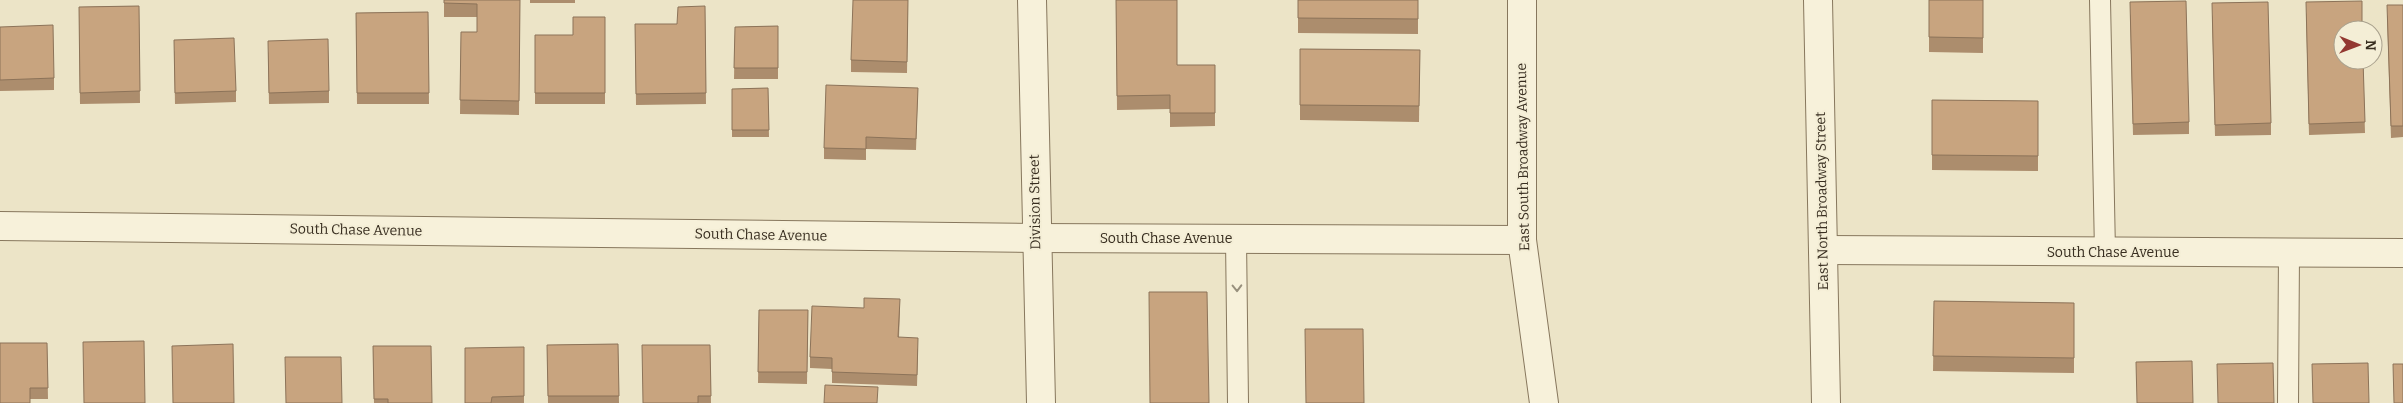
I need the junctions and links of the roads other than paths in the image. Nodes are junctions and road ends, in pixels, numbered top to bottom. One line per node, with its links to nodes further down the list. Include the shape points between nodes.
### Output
1 (1032, 0): 6 (street, Division Street)
2 (1522, 0): 8 (street, East South Broadway Avenue)
3 (1818, 0): 9 (street, East North Broadway Street)
4 (2100, 0): 10 (lane)
5 (0, 226): 6 (street, South Chase Avenue)
6 (1036, 238): 7 (street, South Chase Avenue); 13 (street, Division Street)
7 (1236, 239): 8 (street, South Chase Avenue); 14 (lane, one-way to 14)
8 (1522, 240): 15 (street, East South Broadway Avenue)
9 (1823, 250): 10 (street, South Chase Avenue); 16 (street, East North Broadway Street)
10 (2105, 252): 11 (street, South Chase Avenue)
11 (2289, 252): 12 (street, South Chase Avenue); 17 (lane)
12 (2403, 253)
13 (1041, 403)
14 (1238, 403)
15 (1544, 403)
16 (1826, 403)
17 (2288, 403)

